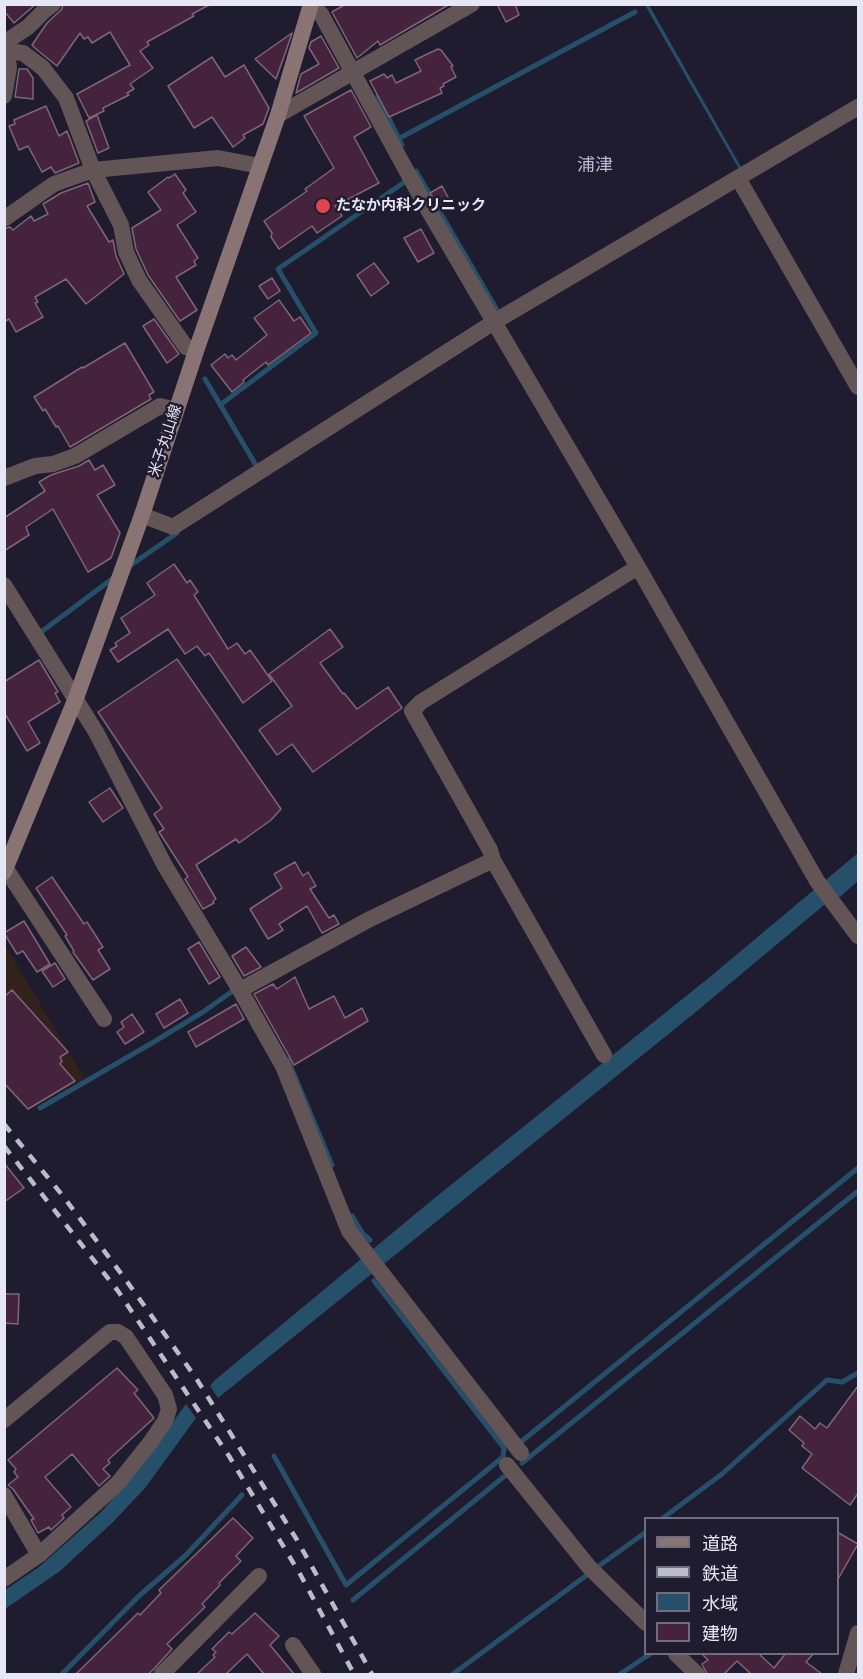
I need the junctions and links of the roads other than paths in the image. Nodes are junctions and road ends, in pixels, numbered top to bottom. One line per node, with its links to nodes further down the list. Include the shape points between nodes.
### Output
1 (52, 4): 4 (street)
2 (472, 4): 5 (street)
3 (310, 5): 5 (street, via 321,14); 8 (main road, 米子丸山線)
4 (5, 47): 6 (street, via 9,68); 10 (street, via 23,53 43,68 66,98)
5 (354, 72): 8 (street); 13 (street)
6 (4, 96)
7 (858, 107): 11 (street)
8 (278, 115): 9 (main road, 米子丸山線)
9 (260, 166): 10 (street, via 218,158); 14 (main road, 米子丸山線)
10 (93, 170): 12 (street, via 54,184); 14 (street, via 121,225 126,252 139,280 186,347)
11 (738, 178): 13 (street); 15 (street)
12 (4, 219)
13 (494, 322): 18 (street, via 172,527); 19 (street)
14 (196, 351): 16 (main road, 米子丸山線)
15 (858, 387)
16 (176, 410): 17 (street, via 160,406 75,456); 18 (main road, 米子丸山線)
17 (4, 478)
18 (142, 515): 21 (main road, 米子丸山線)
19 (638, 567): 22 (street, via 412,711); 24 (street, via 818,884)
20 (4, 585): 21 (street)
21 (76, 698): 23 (main road, 米子丸山線); 25 (street, via 165,866)
22 (493, 860): 25 (street, via 368,920); 27 (street)
23 (5, 871): 26 (street)
24 (858, 936)
25 (240, 990): 29 (street, via 283,1066 349,1231)
26 (104, 1019)
27 (604, 1055)
28 (4, 1420): 32 (street, via 110,1332 126,1337 162,1390 169,1409 165,1421 118,1483)
29 (521, 1453)
30 (507, 1465): 35 (street, via 589,1567)
31 (4, 1495): 32 (street)
32 (39, 1555): 34 (street)
33 (259, 1576): 39 (street)
34 (4, 1579)
35 (644, 1622)
36 (858, 1633): 42 (street)
37 (293, 1645): 40 (street)
38 (678, 1655): 41 (street)
39 (162, 1674)
40 (313, 1674)
41 (697, 1674)
42 (846, 1674)

